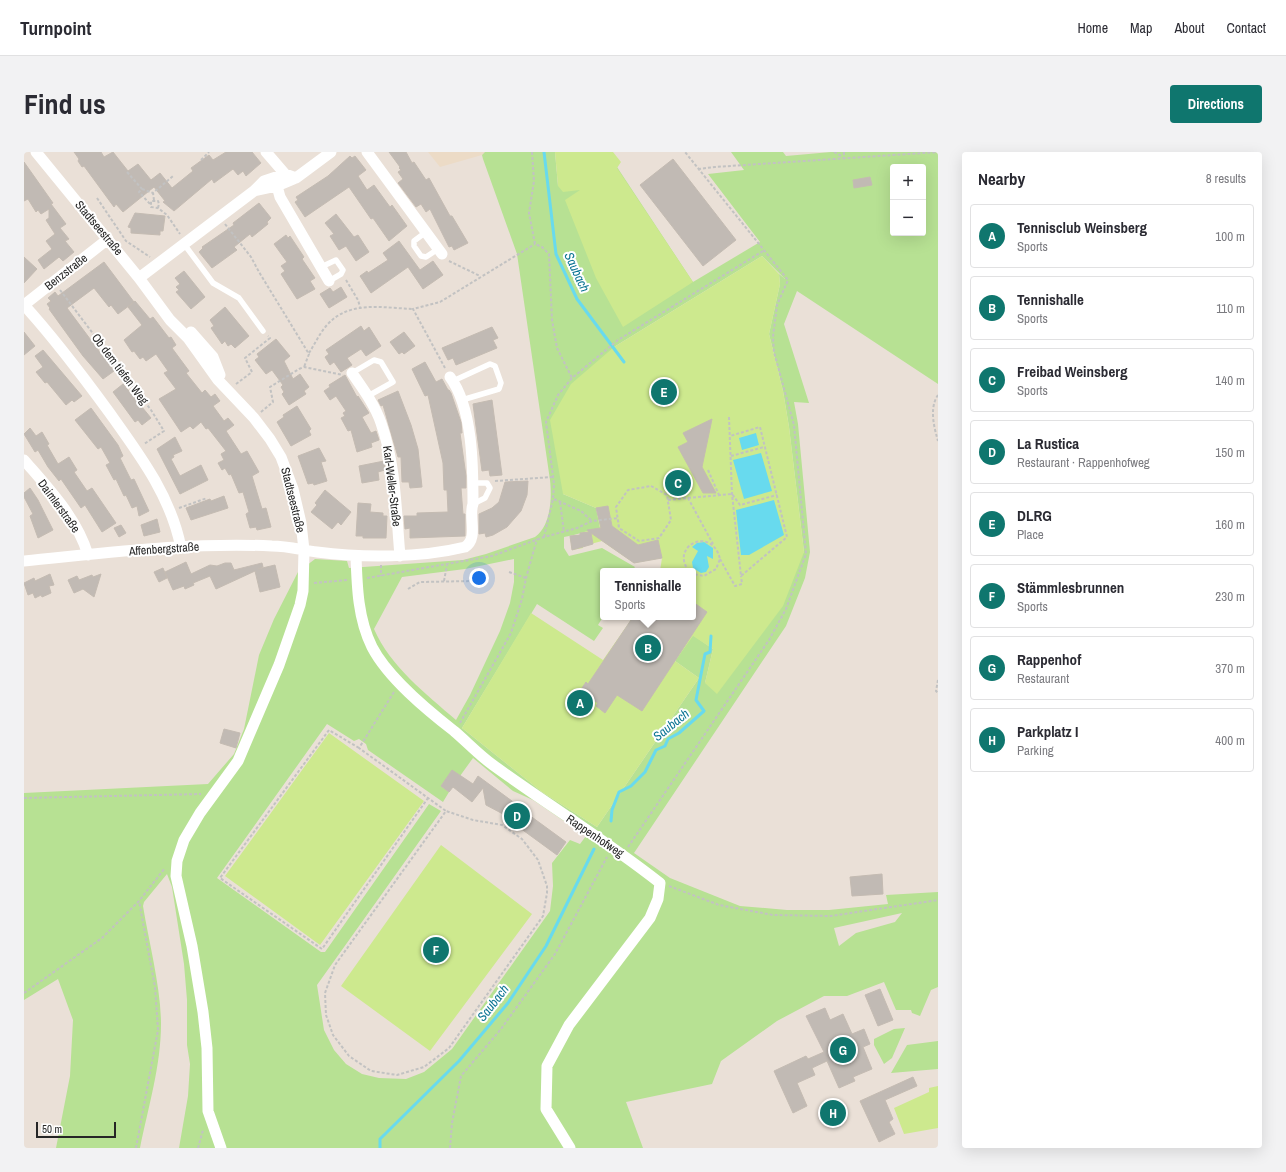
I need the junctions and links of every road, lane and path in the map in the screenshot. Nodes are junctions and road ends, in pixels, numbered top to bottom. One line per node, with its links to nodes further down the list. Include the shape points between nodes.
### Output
1 (36, 152): 27 (street, Stadtseestraße)
2 (209, 152): 12 (path)
3 (266, 152): 16 (street)
4 (331, 152): 16 (street)
5 (367, 152): 26 (street)
6 (532, 152): 29 (path, via 534,181 529,213)
7 (685, 152): 13 (path)
8 (834, 152): 11 (path)
9 (844, 152): 11 (path)
10 (938, 152): 11 (path)
11 (844, 158): 13 (path)
12 (200, 160)
13 (698, 169): 31 (path)
14 (127, 172): 18 (path)
15 (173, 176): 20 (path)
16 (290, 176): 17 (street); 19 (street, via 264,181)
17 (277, 186): 19 (street); 33 (street, via 280,197)
18 (142, 188): 20 (path); 23 (path, via 140,192)
19 (254, 191): 25 (street)
20 (153, 194): 22 (path)
21 (97, 198): 32 (path, via 126,241)
22 (154, 200): 23 (path); 24 (path, via 159,202)
23 (150, 204): 24 (path, via 153,209)
24 (158, 208): 28 (path, via 167,215)
25 (219, 217): 28 (street); 43 (path, via 251,257)
26 (426, 232): 30 (street); 30 (lane, via 414,241 417,251 426,257)
27 (108, 239): 36 (street, Stadtseestraße); 37 (street, Benzstraße)
28 (185, 243): 32 (street); 42 (lane, via 213,283 239,298)
29 (535, 244): 35 (path); 46 (path, via 548,254 552,320 557,348)
30 (440, 251): 35 (path, via 450,262)
31 (763, 251): 46 (path, via 618,340); 108 (path, via 788,280 777,306 773,337 774,352 794,425 806,554 786,609 769,640)
32 (160, 263): 36 (street)
33 (321, 266): 34 (lane, via 336,260); 38 (street)
34 (342, 272): 38 (lane); 40 (path)
35 (480, 276): 41 (path, via 440,302)
36 (140, 278): 48 (street, Stadtseestraße, via 159,306 188,338)
37 (53, 281): 39 (street, Benzstraße); 57 (path, Ob dem tiefen Weg, via 151,410 164,431)
38 (329, 281)
39 (24, 305): 57 (street, via 65,352)
40 (360, 307): 41 (path); 43 (path, via 347,311 327,325)
41 (413, 309): 47 (path)
42 (263, 331): 48 (path, via 270,338 245,358 252,372)
43 (309, 354): 44 (path)
44 (304, 367): 45 (path, via 340,376); 53 (path, via 270,387 272,402)
45 (352, 373): 50 (street, Karl-Weller-Straße); 50 (lane, via 374,360 382,362 393,382)
46 (572, 378): 61 (path, via 558,395 546,422)
47 (452, 379): 51 (street); 51 (lane, via 490,364 495,366 502,384 500,389)
48 (226, 389): 53 (street, Stadtseestraße)
49 (938, 395): 55 (path, via 934,404 934,426)
50 (368, 396): 84 (street, Karl-Weller-Straße, via 381,422 392,467)
51 (462, 400): 62 (street, via 472,448)
52 (729, 417): 54 (path)
53 (254, 418): 81 (street, Stadtseestraße, via 281,457 301,524)
54 (730, 436): 56 (path, via 760,427); 58 (path)
55 (938, 441)
56 (765, 447): 58 (path); 65 (path)
57 (136, 449): 73 (street)
58 (731, 456): 64 (path)
59 (24, 460): 82 (street, Daimlerstraße, via 73,522)
60 (708, 470): 66 (path)
61 (553, 476): 63 (path, via 498,480); 69 (path)
62 (473, 482): 63 (lane); 72 (street)
63 (489, 485): 72 (lane, via 490,492 485,498)
64 (732, 494): 65 (path, via 740,505); 66 (path); 91 (path)
65 (777, 495): 91 (path, via 788,537)
66 (719, 496): 68 (path)
67 (207, 498): 73 (path)
68 (688, 498): 70 (path); 79 (path)
69 (553, 499): 71 (path); 77 (path)
70 (668, 500): 74 (path, via 667,495 651,486 628,490 616,507); 74 (path, via 671,520 659,538 639,541 619,528)
71 (560, 502): 75 (path, via 581,511); 76 (path)
72 (473, 504): 84 (street, Affenbergstraße, via 472,537 469,544 456,549)
73 (171, 511): 80 (street)
74 (618, 518): 75 (path)
75 (592, 521): 76 (path)
76 (564, 532): 77 (path)
77 (544, 537): 78 (path)
78 (537, 539): 87 (path, via 492,556); 92 (path)
79 (713, 545): 85 (path); 88 (path, via 698,541 688,546 684,555)
80 (182, 548): 81 (street, Affenbergstraße, via 273,546); 82 (street, Affenbergstraße)
81 (304, 550): 83 (street, Affenbergstraße); 94 (street, Stadtseestraße)
82 (88, 555): 86 (street, Affenbergstraße)
83 (356, 556): 84 (street, Affenbergstraße); 93 (street, Rappenhofweg)
84 (400, 556)
85 (720, 559): 90 (path, via 712,573 704,576); 91 (path, via 735,586 742,584)
86 (24, 561)
87 (447, 565): 93 (path); 95 (path)
88 (688, 568)
89 (509, 572): 92 (path)
90 (696, 575)
91 (741, 576)
92 (526, 578): 101 (path, via 522,599 510,633)
93 (357, 579): 94 (path, via 316,584); 99 (street, Rappenhofweg, via 362,622 373,648)
94 (303, 581): 103 (street, Stadtseestraße, via 300,605 280,665 249,740 238,761)
95 (444, 581): 96 (path); 97 (path, via 420,582)
96 (474, 581)
97 (408, 589)
98 (938, 680): 100 (path)
99 (400, 682): 101 (street, Rappenhofweg, via 416,700); 102 (path)
100 (938, 693)
101 (455, 732): 107 (street, Rappenhofweg, via 491,763)
102 (360, 748): 105 (path); 105 (path, via 329,730 220,878 322,949)
103 (214, 794): 104 (path); 109 (street, Stadtseestraße, via 184,840)
104 (24, 798)
105 (428, 798): 106 (path)
106 (446, 811): 106 (path, via 335,966 325,993 326,1016 333,1036 349,1056 371,1071 397,1075 424,1067 450,1048 543,916 547,886 538,860 522,839 502,825 473,820)
107 (612, 847): 108 (street, Rappenhofweg); 116 (path, via 555,954 501,1029 461,1076)
108 (623, 854): 110 (street, Rappenhofweg)
109 (177, 862): 112 (path, via 167,866); 115 (street, Stadtseestraße, via 176,876 192,946 205,1023 208,1111)
110 (660, 883): 111 (path, via 719,905 773,915 831,916); 117 (street, via 658,899 650,918 569,1025 547,1066 546,1109)
111 (938, 900)
112 (139, 901): 113 (path, via 102,938); 114 (path, via 155,987 158,1030 157,1047)
113 (24, 993)
114 (136, 1148)
115 (221, 1148)
116 (450, 1148)
117 (570, 1148)

